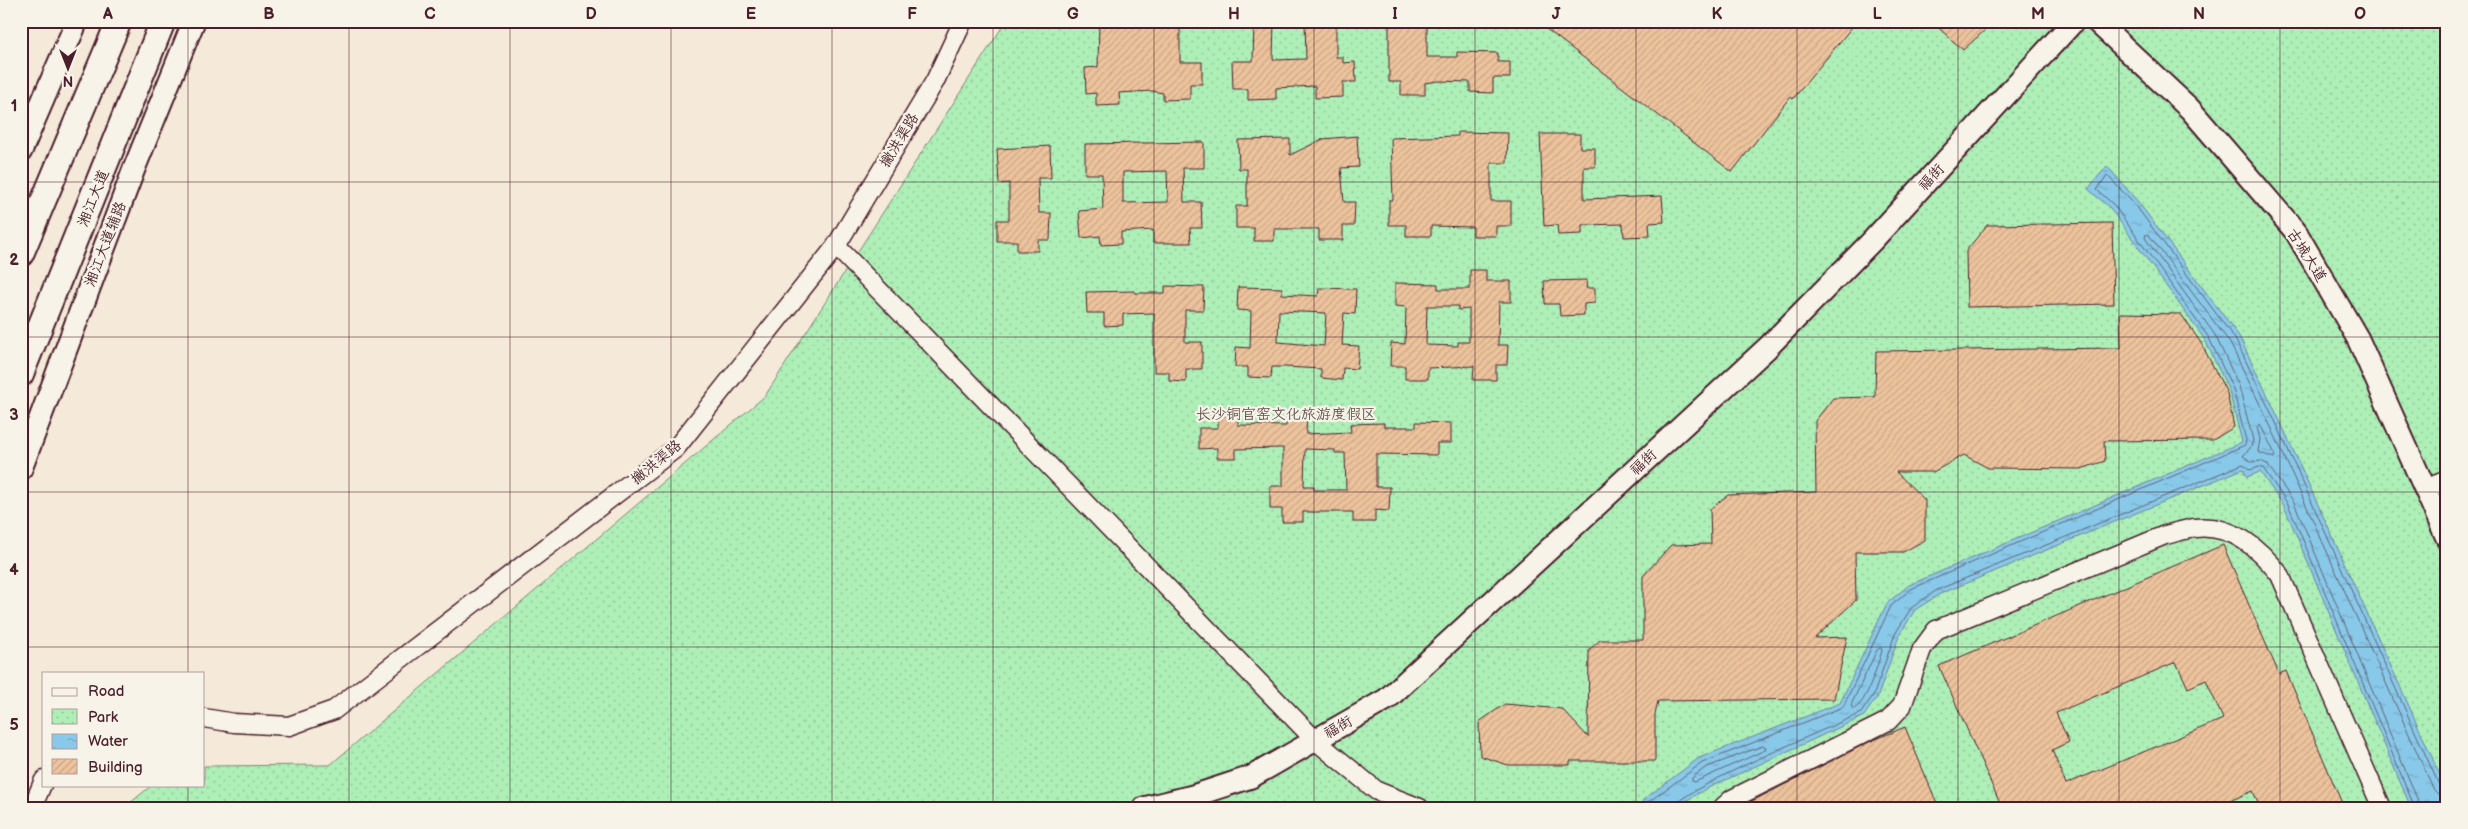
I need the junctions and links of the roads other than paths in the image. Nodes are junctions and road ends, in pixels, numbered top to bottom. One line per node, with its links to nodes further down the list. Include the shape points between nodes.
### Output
1 (76, 21): 8 (street)
2 (119, 21): 10 (main road)
3 (164, 21): 11 (main road, 湘江大道)
4 (194, 21): 12 (street, 湘江大道辅路, via 134,169)
5 (963, 21): 9 (street, 撇洪渠路, via 935,81)
6 (2074, 21): 17 (street, 福街, via 1872,241 1760,354 1386,699)
7 (2096, 21): 14 (street, 古城大道, via 2190,109 2296,232 2358,339)
8 (21, 151)
9 (836, 246): 16 (street, 撇洪渠路, via 676,448 334,710 288,726); 17 (street)
10 (21, 254)
11 (21, 374)
12 (21, 469)
13 (2447, 480): 14 (street)
14 (2425, 489): 15 (street, 古城大道)
15 (2447, 538)
16 (205, 718)
17 (1315, 740): 20 (street, 福街, via 1251,777); 21 (street, via 1377,791)
18 (42, 785): 19 (street)
19 (32, 808)
20 (1144, 808)
21 (1420, 808)
22 (1722, 808): 23 (street, via 1732,799 1888,720 1902,706 1922,649 1936,630 2165,535 2196,528 2224,530 2243,539 2263,554 2280,575)
23 (2382, 808)

